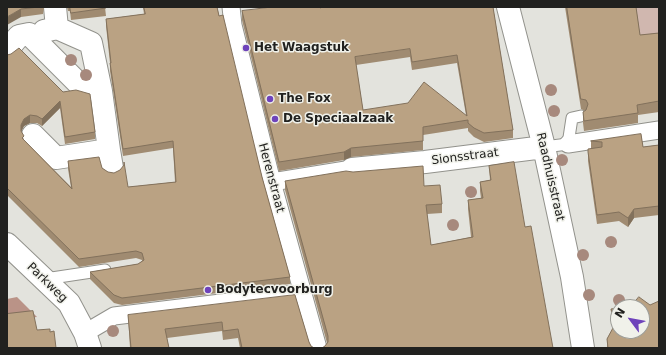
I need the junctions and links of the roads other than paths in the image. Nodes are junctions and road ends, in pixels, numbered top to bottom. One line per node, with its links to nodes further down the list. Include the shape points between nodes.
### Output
1 (231, 7): 13 (street, Herenstraat, via 233,25)
2 (508, 7): 11 (street, Raadhuisstraat)
3 (56, 17): 4 (street); 6 (street, via 91,43)
4 (29, 34): 5 (street, via 19,36); 6 (street, via 82,87)
5 (7, 50)
6 (101, 91): 9 (street, via 110,159 56,158)
7 (581, 116): 10 (lane, via 572,118)
8 (659, 130): 10 (street, Sionsstraat)
9 (33, 135)
10 (568, 144): 11 (lane, Sionsstraat)
11 (544, 147): 12 (street, Sionsstraat); 20 (street, Raadhuisstraat, via 572,277)
12 (352, 169): 13 (street, Sionsstraat)
13 (272, 182): 17 (street, Herenstraat)
14 (7, 244): 16 (street, Parkweg)
15 (114, 268): 16 (lane)
16 (45, 279): 18 (street, Parkweg, via 69,304)
17 (303, 293): 18 (street, via 114,316); 19 (street, Herenstraat)
18 (88, 341)
19 (318, 348)
20 (583, 348)

